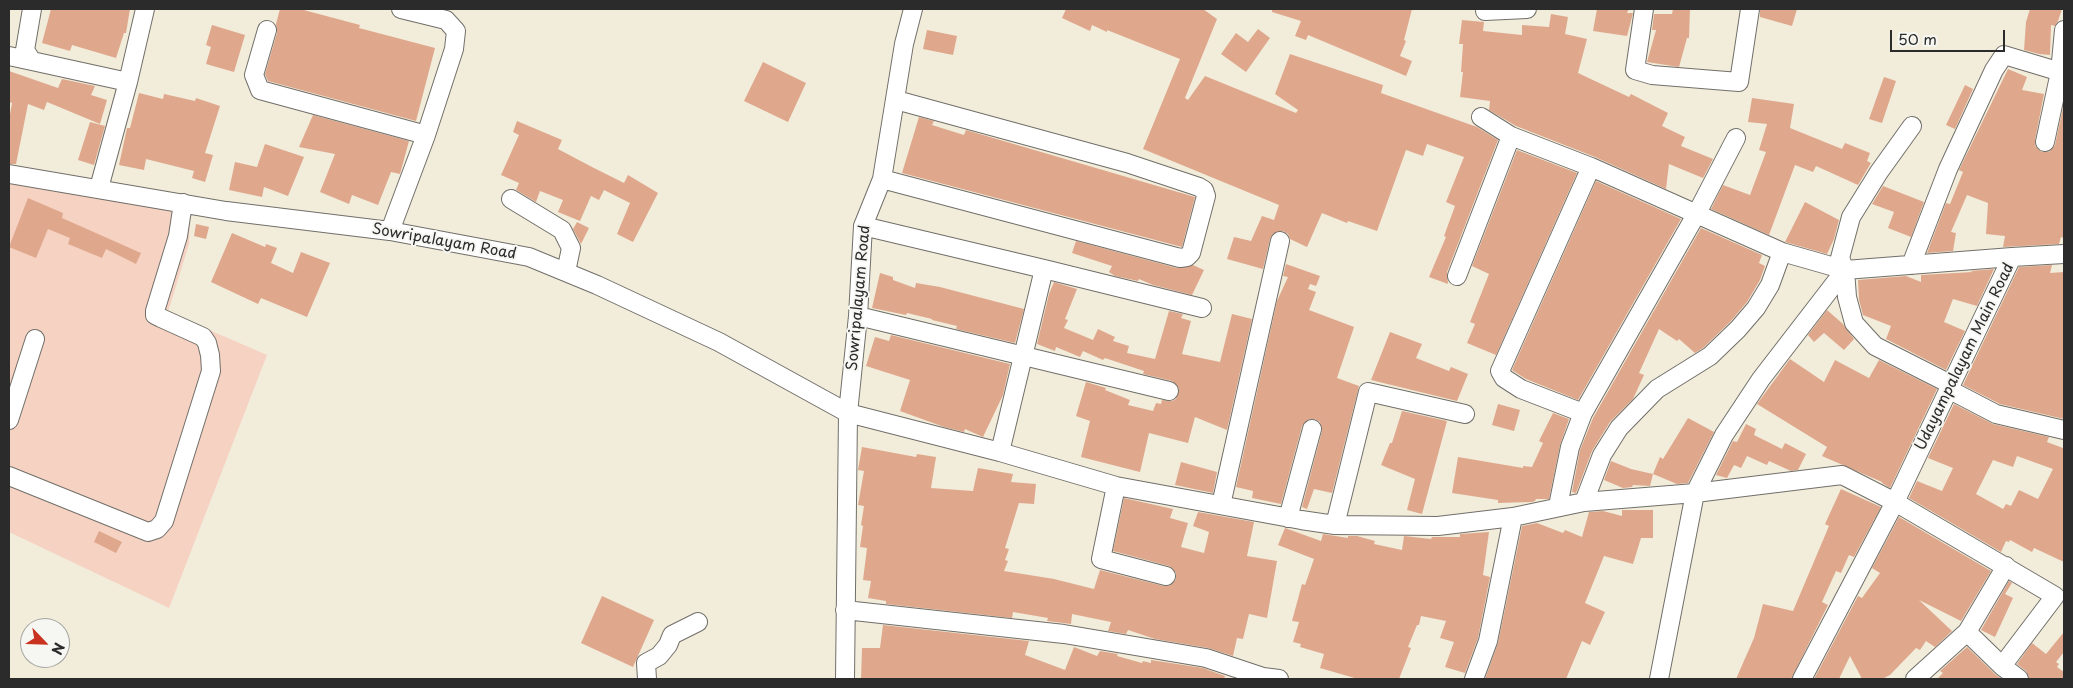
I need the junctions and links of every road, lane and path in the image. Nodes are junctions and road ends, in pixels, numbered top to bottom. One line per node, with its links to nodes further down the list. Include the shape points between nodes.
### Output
1 (32, 9): 12 (street, via 26,50)
2 (144, 9): 14 (street)
3 (401, 9): 18 (street, via 446,20 456,31 454,49)
4 (913, 9): 15 (street, Sowripalayam Road)
5 (1527, 9): 8 (street)
6 (1644, 9): 7 (street, via 1635,70 1652,75 1739,82)
7 (1750, 9)
8 (1485, 11)
9 (267, 30): 18 (street, via 254,75 260,90)
10 (2064, 30): 13 (street)
11 (9, 56): 12 (street)
12 (32, 61): 14 (street)
13 (2062, 73): 21 (street); 35 (street, via 2004,54 1948,169)
14 (128, 82): 25 (street)
15 (896, 100): 24 (street, Sowripalayam Road); 24 (street, via 1127,163 1199,187 1206,196 1191,253 1180,258)
16 (1481, 117): 19 (street)
17 (1912, 126): 37 (street, via 1851,217 1840,258)
18 (426, 135): 30 (street)
19 (1511, 136): 22 (street); 39 (street)
20 (1736, 138): 28 (street)
21 (2045, 142)
22 (1591, 167): 28 (street); 47 (street, via 1500,371 1504,378 1521,389)
23 (9, 174): 25 (street, Sowripalayam Road)
24 (882, 179): 29 (street, Sowripalayam Road)
25 (99, 188): 27 (street, Sowripalayam Road)
26 (510, 199): 38 (street, via 562,230 571,248)
27 (183, 203): 30 (street, Sowripalayam Road); 53 (street, via 178,236 154,311 155,315 203,338 210,355 211,371 164,521 157,529 148,532)
28 (1697, 212): 32 (street); 47 (street)
29 (863, 226): 36 (street); 41 (street, Sowripalayam Road)
30 (390, 231): 38 (street, Sowripalayam Road, via 529,257)
31 (1280, 241): 58 (street)
32 (1782, 252): 37 (street); 56 (street, via 1770,285 1738,329 1710,356 1657,389 1619,428 1602,455)
33 (2064, 254): 34 (street, Udayampalayam Main Road)
34 (2012, 257): 35 (street); 44 (street, Udayampalayam Main Road)
35 (1910, 265): 37 (street)
36 (1044, 269): 40 (street); 43 (street)
37 (1845, 270): 44 (street, via 1847,297 1854,323 1875,346); 55 (street, via 1761,379 1724,435)
38 (566, 272): 46 (street, Sowripalayam Road, via 719,342)
39 (1457, 276)
40 (1202, 308)
41 (858, 316): 43 (street); 46 (street, Sowripalayam Road)
42 (35, 339): 49 (street)
43 (1024, 355): 45 (street); 52 (street)
44 (1949, 387): 51 (street, via 1996,414); 57 (street, Udayampalayam Main Road)
45 (1169, 391)
46 (848, 413): 52 (street); 66 (street, Sowripalayam Road)
47 (1583, 413): 59 (street, via 1570,446)
48 (1465, 414): 62 (street, via 1368,392)
49 (9, 420)
50 (1312, 429): 61 (street)
51 (2064, 430)
52 (1000, 452): 54 (street)
53 (9, 476)
54 (1116, 486): 58 (street); 64 (street, via 1101,560)
55 (1695, 493): 56 (street); 57 (street, via 1842,475); 74 (street)
56 (1584, 502): 59 (street)
57 (1895, 502): 63 (street); 75 (street, Udayampalayam Main Road)
58 (1221, 505): 61 (street)
59 (1558, 506): 60 (street)
60 (1513, 517): 62 (street, via 1438,526); 73 (street, via 1488,642)
61 (1288, 518): 62 (street)
62 (1336, 525)
63 (2006, 566): 65 (street); 68 (street)
64 (1166, 576)
65 (2060, 593): 69 (street)
66 (845, 610): 71 (street, Sowripalayam Road); 72 (street, via 1064,634 1206,658 1263,677)
67 (698, 622): 70 (street, via 672,635 659,656 646,663)
68 (1967, 632): 69 (street); 76 (street)
69 (2002, 666): 77 (street)
70 (647, 679)
71 (845, 679)
72 (1279, 679)
73 (1474, 679)
74 (1659, 679)
75 (1802, 679)
76 (1914, 679)
77 (2019, 679)

